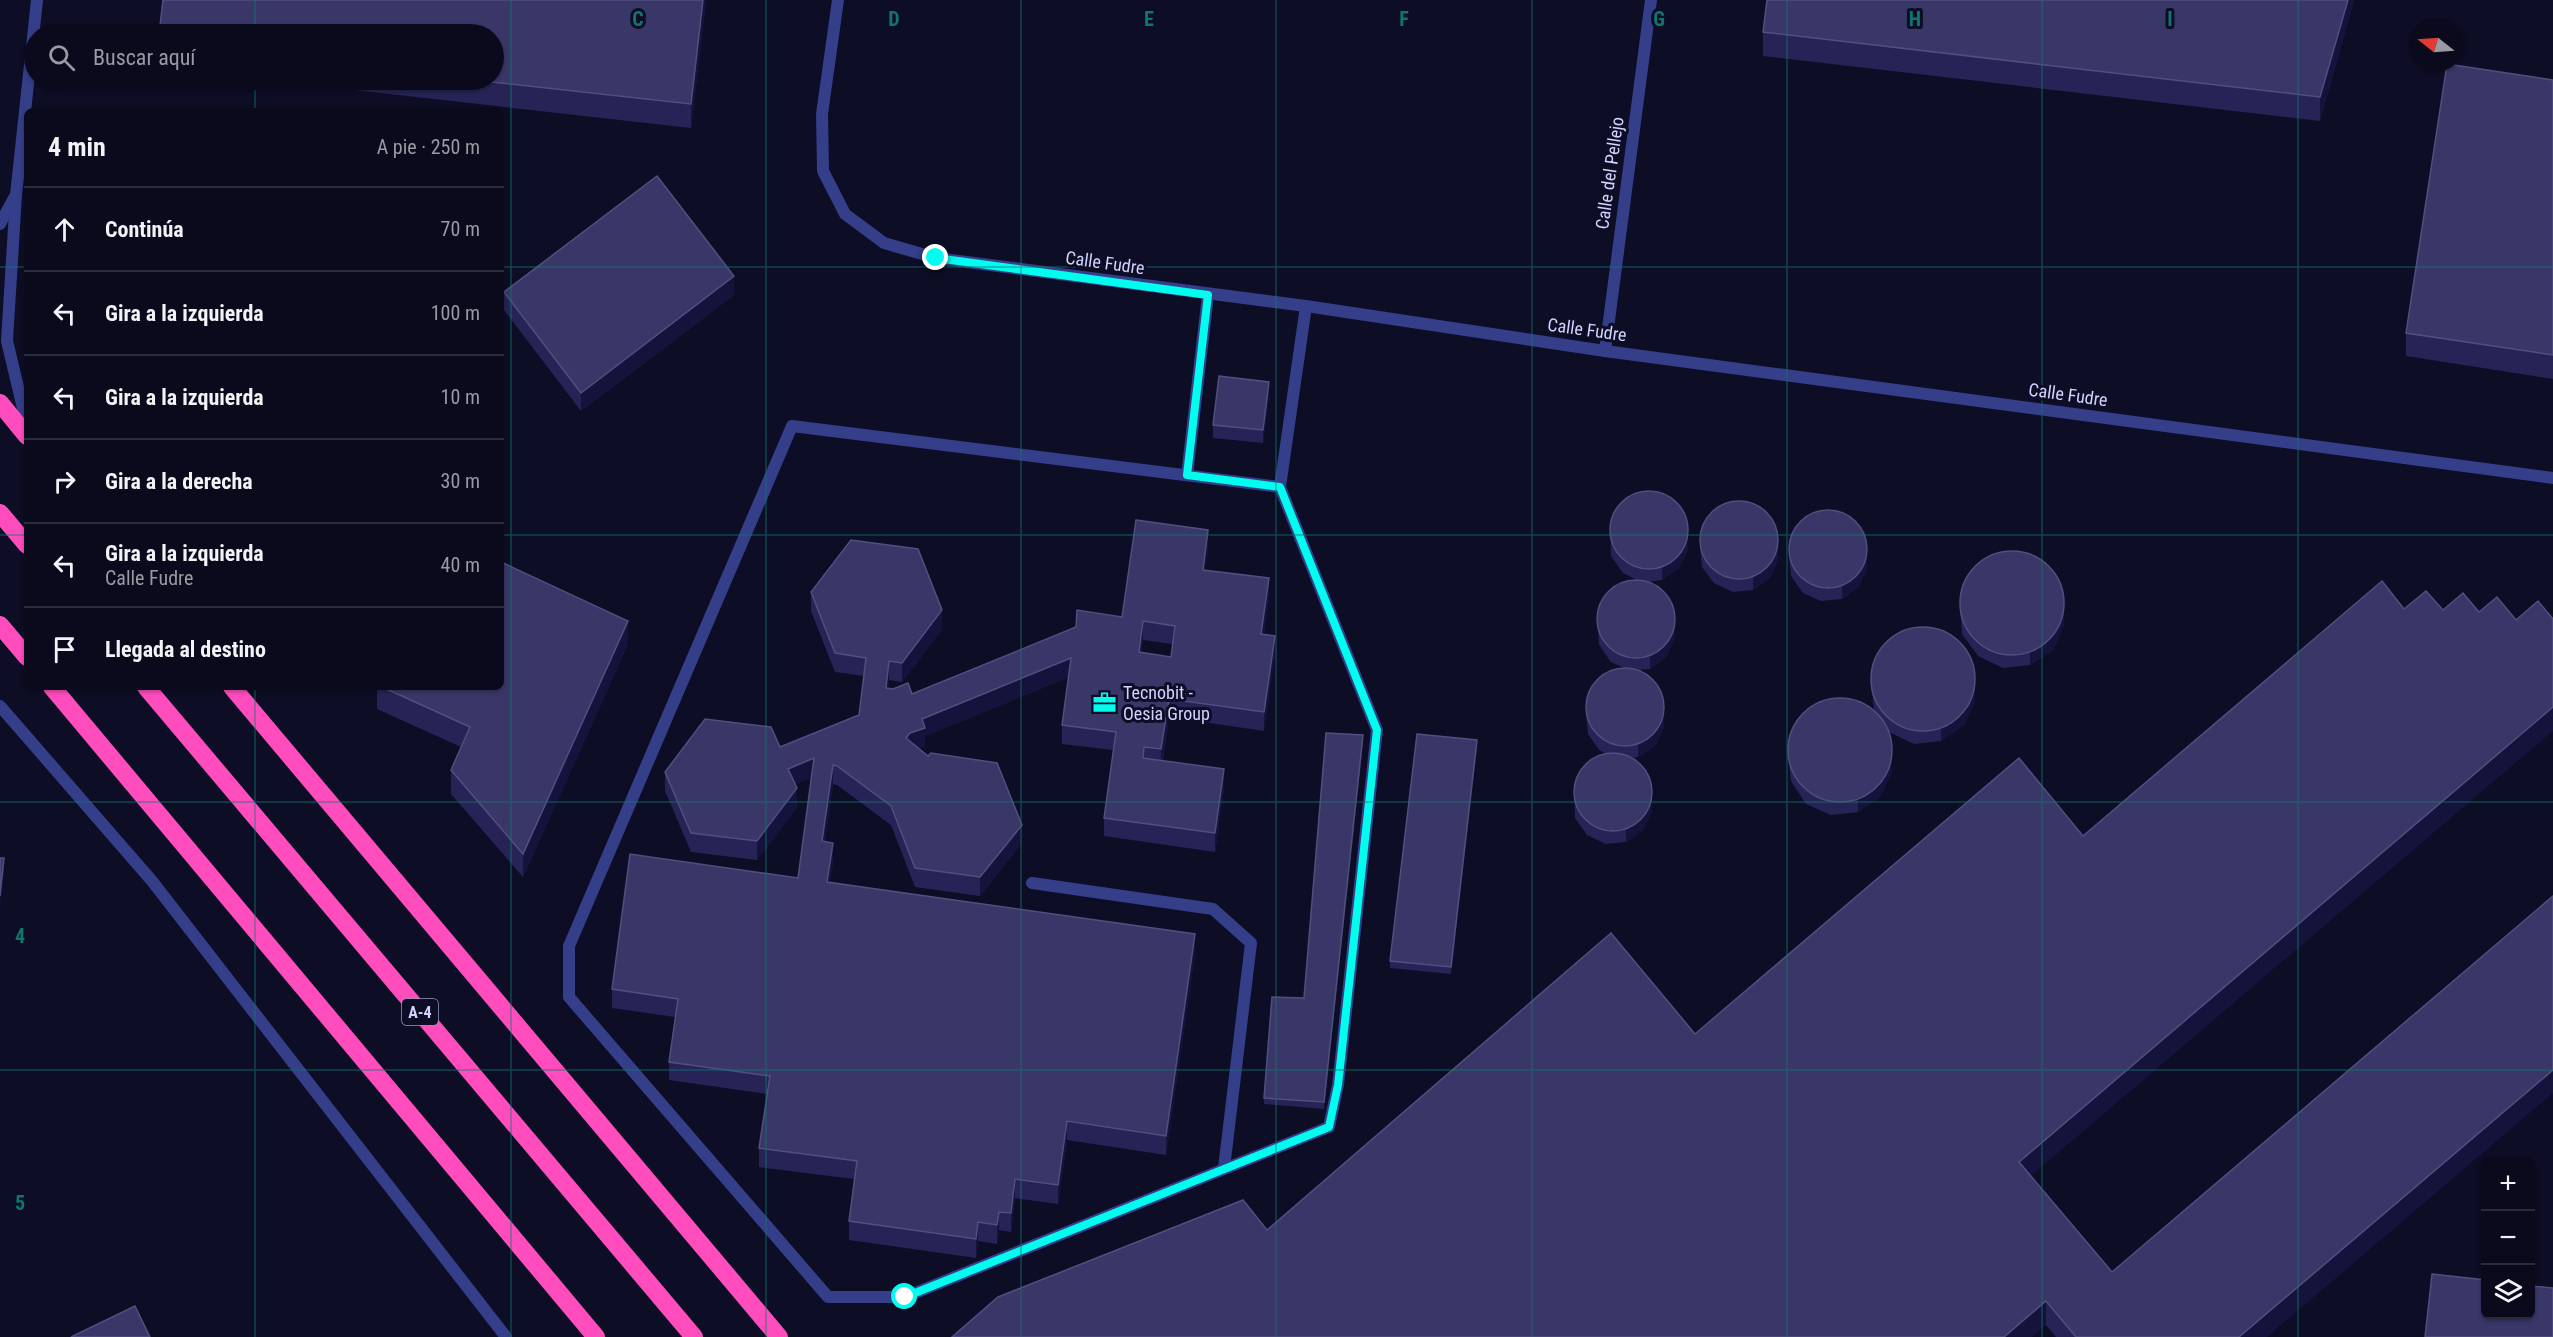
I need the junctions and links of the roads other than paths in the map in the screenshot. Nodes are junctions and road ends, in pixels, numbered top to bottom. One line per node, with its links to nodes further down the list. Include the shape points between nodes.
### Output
1 (37, 0): 4 (street)
2 (838, 0): 10 (street, Calle Fudre, via 822,114 823,171 845,214 884,243 936,258)
3 (1652, 0): 12 (street, Calle del Pellejo)
4 (34, 24)
5 (27, 90): 6 (street)
6 (25, 108)
7 (24, 121): 8 (street)
8 (16, 195): 9 (street); 14 (street, via 7,341)
9 (0, 224)
10 (1208, 295): 11 (street, Calle Fudre); 16 (street)
11 (1306, 306): 12 (street, Calle Fudre); 18 (street)
12 (1605, 351): 17 (street, Calle Fudre)
13 (0, 402): 15 (highway)
14 (24, 412)
15 (24, 432)
16 (1187, 475): 18 (street); 28 (street, via 792,426 569,946 569,997 828,1297 905,1297)
17 (2553, 478)
18 (1280, 487): 28 (street, via 1377,730 1338,1085 1329,1127)
19 (0, 513): 20 (highway)
20 (24, 541)
21 (0, 625): 22 (highway)
22 (24, 653)
23 (55, 690): 30 (highway)
24 (149, 690): 31 (highway, A-4)
25 (235, 690): 32 (highway)
26 (0, 706): 29 (street, via 152,881)
27 (1032, 884): 28 (street, via 1213,909 1251,943)
28 (1224, 1168)
29 (506, 1337)
30 (596, 1337)
31 (694, 1337)
32 (779, 1337)

